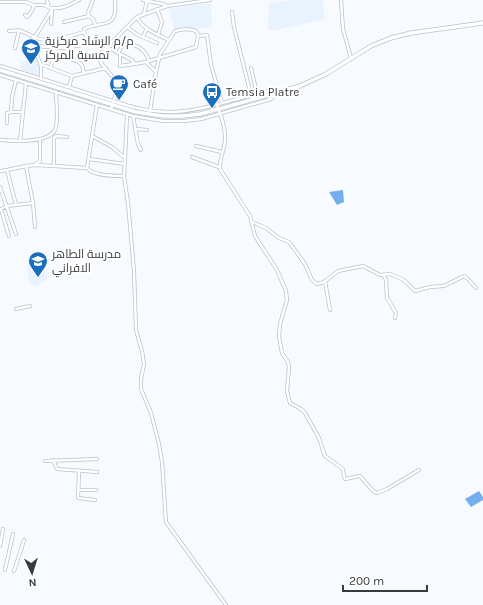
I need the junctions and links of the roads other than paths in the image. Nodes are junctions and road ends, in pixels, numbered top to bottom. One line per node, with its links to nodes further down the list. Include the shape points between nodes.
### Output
1 (47, 0): 13 (street)
2 (79, 0): 15 (street)
3 (93, 0): 20 (street)
4 (114, 0): 25 (street, via 113,18 106,24)
5 (146, 0): 14 (street); 18 (street)
6 (210, 0): 11 (street)
7 (341, 0): 42 (street, via 343,29)
8 (9, 1): 9 (street); 10 (street)
9 (26, 1): 12 (street)
10 (0, 2)
11 (186, 2): 14 (street)
12 (34, 5): 13 (street); 19 (street, via 30,15)
13 (48, 6): 15 (street)
14 (167, 6): 16 (street)
15 (53, 9): 24 (street); 33 (street)
16 (156, 9): 18 (street); 31 (street, via 162,22)
17 (232, 12): 63 (street)
18 (144, 14): 21 (street)
19 (25, 15)
20 (89, 16): 22 (street); 25 (street)
21 (137, 17): 26 (street); 27 (street)
22 (64, 22)
23 (483, 23): 42 (main road, via 402,35 381,42)
24 (51, 24)
25 (96, 26): 30 (street, via 85,28)
26 (127, 27): 34 (street); 38 (street)
27 (147, 28): 31 (street); 34 (street)
28 (19, 30): 29 (street); 33 (street); 39 (street)
29 (9, 31)
30 (84, 32): 33 (street, via 62,38); 37 (street, via 87,44 65,48)
31 (158, 35): 35 (street)
32 (198, 36): 35 (street, via 196,30 177,30); 41 (street, via 196,47); 66 (street, via 208,36 211,66)
33 (35, 37): 37 (street)
34 (143, 37): 36 (street)
35 (169, 40): 41 (street)
36 (157, 43)
37 (34, 46): 45 (street)
38 (107, 47): 40 (street); 49 (street, via 99,56)
39 (15, 48)
40 (119, 54): 43 (street, via 124,44 128,43 144,50); 46 (street, via 132,60); 46 (street, via 120,66)
41 (158, 58): 43 (street); 52 (street)
42 (351, 58): 62 (main road, via 319,77)
43 (149, 60): 44 (street)
44 (146, 62): 46 (street); 52 (street)
45 (40, 64): 48 (street); 58 (street)
46 (134, 64)
47 (0, 66): 58 (street)
48 (50, 68): 53 (street, via 57,55 80,63); 55 (street)
49 (106, 68): 53 (street); 68 (street, via 115,81 116,91)
50 (251, 68): 63 (street)
51 (0, 70): 57 (main road)
52 (156, 72): 74 (street)
53 (84, 73): 55 (street)
54 (0, 75): 56 (street)
55 (72, 76): 59 (street)
56 (16, 80): 57 (street); 70 (street)
57 (27, 81): 58 (main road); 60 (street); 71 (street)
58 (41, 81): 59 (street); 61 (main road)
59 (69, 87): 68 (street)
60 (56, 92): 61 (street); 83 (street, via 55,130 50,135)
61 (62, 92): 65 (main road)
62 (278, 93): 63 (street, via 269,90); 64 (main road); 72 (street, via 271,99)
63 (253, 95): 64 (main road); 66 (street)
64 (254, 100): 69 (main road)
65 (98, 103): 68 (main road); 81 (street)
66 (222, 103): 67 (street)
67 (217, 105): 69 (street); 74 (street, via 199,110)
68 (112, 106): 73 (street); 74 (main road)
69 (219, 109): 72 (street); 76 (main road)
70 (11, 112): 71 (street); 78 (street, via 7,113)
71 (23, 112): 85 (street)
72 (220, 114): 77 (street); 88 (street, via 225,136)
73 (127, 115): 75 (street); 90 (street)
74 (153, 115): 75 (street); 76 (main road); 77 (street)
75 (133, 116): 79 (street)
76 (170, 116): 77 (main road)
77 (170, 121)
78 (7, 123)
79 (136, 129): 80 (street); 87 (street)
80 (147, 130)
81 (92, 136): 90 (street); 91 (street)
82 (67, 137): 95 (street, via 54,138)
83 (40, 138): 85 (street); 93 (street, via 41,160)
84 (0, 140): 85 (street)
85 (20, 141)
86 (196, 146): 88 (street)
87 (141, 150)
88 (222, 152): 96 (street)
89 (192, 157): 96 (street)
90 (125, 158): 92 (street)
91 (88, 159): 92 (street); 97 (street)
92 (125, 164): 100 (street)
93 (35, 165): 94 (street); 95 (street)
94 (26, 166): 98 (street); 102 (street)
95 (54, 166): 97 (street)
96 (219, 167): 105 (street)
97 (87, 168): 100 (street, via 98,173)
98 (7, 170): 99 (street); 103 (street)
99 (0, 171)
100 (124, 176): 131 (street, via 134,266 136,333 144,364 141,389 151,413 159,444 166,522)
101 (0, 187): 104 (street)
102 (33, 203): 103 (street); 106 (street)
103 (16, 205): 104 (street)
104 (7, 206): 107 (street); 108 (street, via 1,208 1,211)
105 (252, 222): 110 (street, via 289,242 314,282 319,284); 120 (street, via 254,236 277,270 286,291 287,300 279,337 282,353 289,367 289,400 305,413 319,438 324,455 343,470 345,478 360,476 376,493 388,489)
106 (35, 227)
107 (16, 234)
108 (9, 236)
109 (384, 276): 110 (street, via 362,266 338,271); 111 (street, via 390,274 406,281 415,290 444,286 464,276); 115 (street, via 387,298 396,312)
110 (325, 281): 114 (street)
111 (476, 288)
112 (30, 306): 113 (street)
113 (16, 309)
114 (330, 310)
115 (395, 318)
116 (97, 459): 117 (street)
117 (53, 460): 118 (street); 119 (street, via 57,469)
118 (45, 461)
119 (80, 470): 121 (street); 122 (street)
120 (419, 470)
121 (97, 472)
122 (78, 490): 123 (street); 124 (street, via 78,498)
123 (96, 490)
124 (95, 500)
125 (3, 529): 128 (street)
126 (13, 534): 129 (street)
127 (24, 540): 130 (street)
128 (0, 546)
129 (4, 570)
130 (14, 571)
131 (226, 605)

